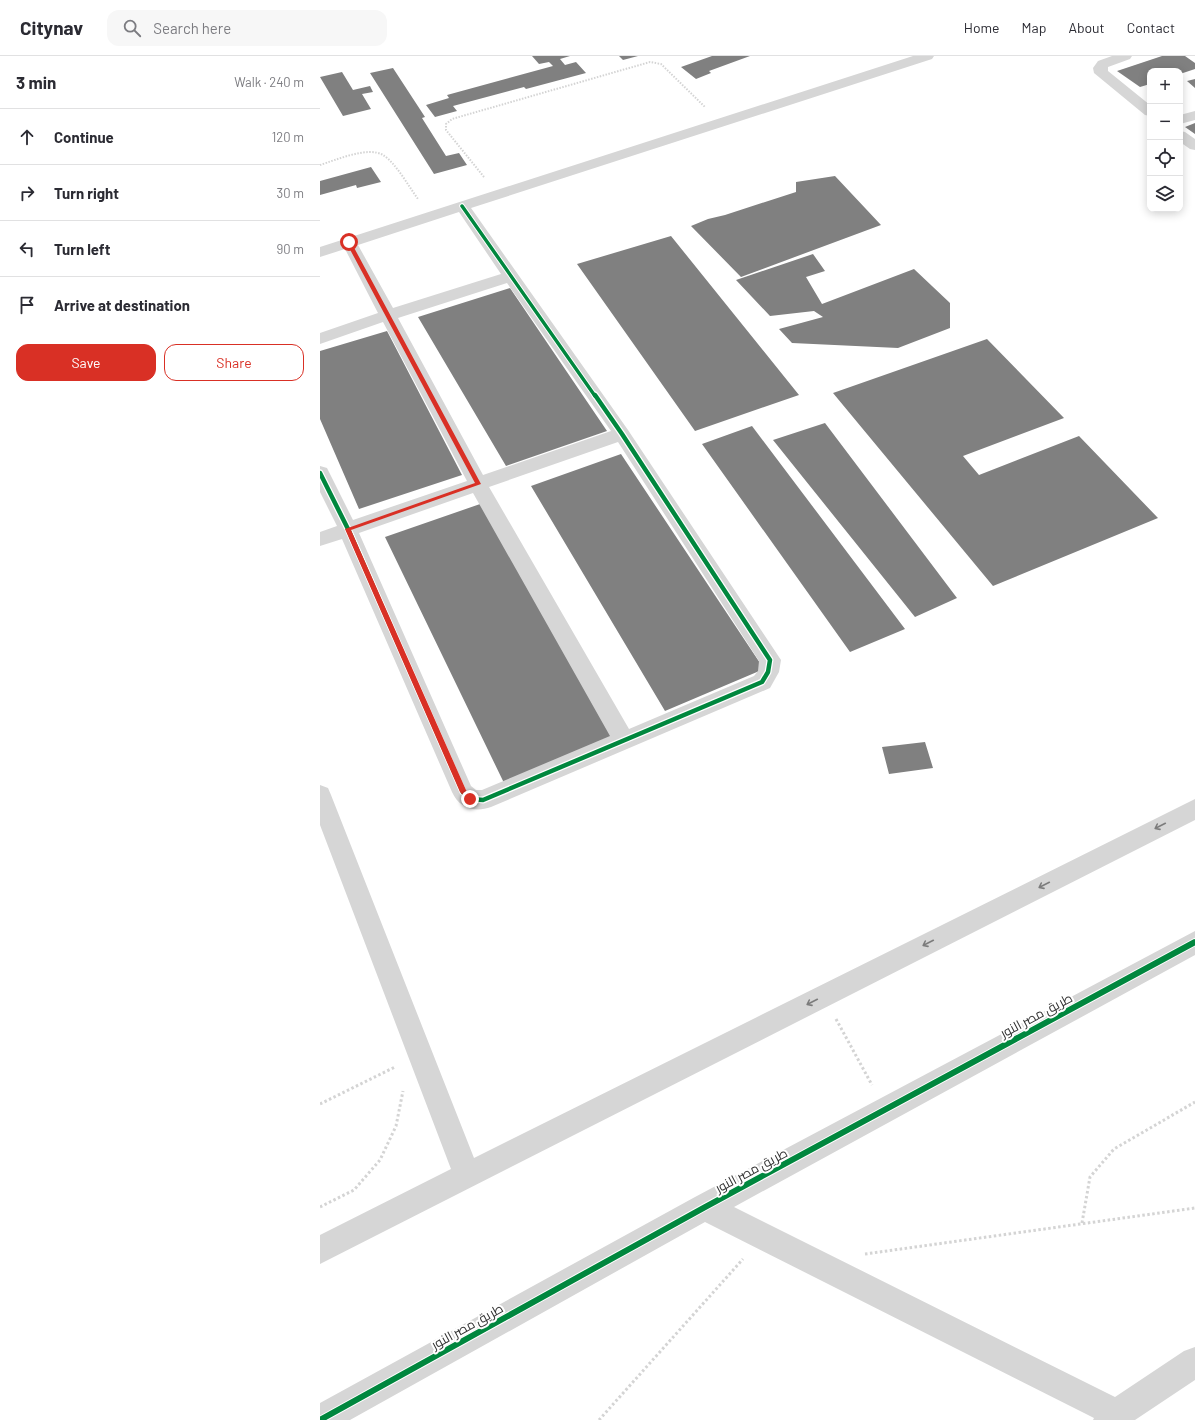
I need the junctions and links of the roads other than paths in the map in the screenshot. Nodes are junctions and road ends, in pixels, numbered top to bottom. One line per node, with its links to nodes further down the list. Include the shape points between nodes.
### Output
1 (927, 56): 8 (street)
2 (1125, 56): 3 (street, via 1103,64 1100,68 1102,73)
3 (1147, 110)
4 (1195, 115): 5 (street)
5 (1183, 119)
6 (1183, 137): 7 (street)
7 (1195, 146)
8 (462, 206): 9 (street); 11 (street)
9 (349, 242): 10 (street); 12 (street)
10 (320, 252)
11 (511, 276): 12 (street); 14 (street)
12 (388, 315): 13 (street); 16 (street)
13 (320, 339)
14 (622, 434): 16 (street); 19 (street, via 770,660 768,672 762,682)
15 (320, 472): 17 (street)
16 (478, 484): 17 (street); 19 (street)
17 (348, 529): 18 (street); 19 (street, via 463,792 470,799 483,800)
18 (320, 539)
19 (624, 740)
20 (320, 795): 23 (street)
21 (1195, 809): 23 (street, one-way to 23)
22 (1195, 942): 24 (street, طريق مصر النور)
23 (466, 1175): 25 (street)
24 (706, 1207): 27 (street); 28 (street, طريق مصر النور)
25 (320, 1250)
26 (1195, 1362): 27 (street)
27 (1112, 1417)
28 (320, 1420)

